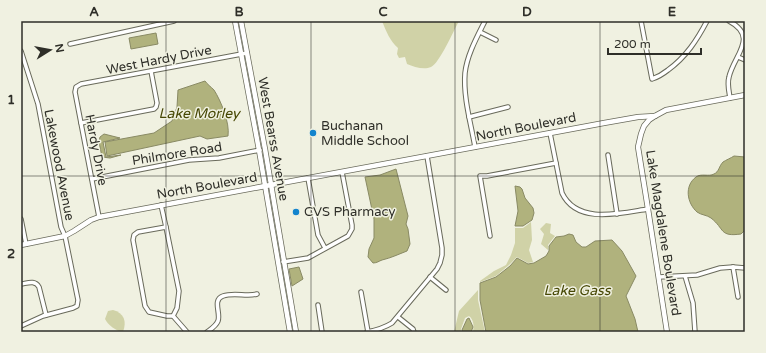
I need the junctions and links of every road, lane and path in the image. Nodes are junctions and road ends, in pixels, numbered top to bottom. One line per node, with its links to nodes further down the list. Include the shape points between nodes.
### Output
1 (174, 21): 10 (street)
2 (235, 21): 13 (street, West Bearss Avenue)
3 (241, 21): 12 (street, West Bearss Avenue)
4 (485, 21): 8 (street)
5 (641, 21): 6 (street, via 652,78 658,77 675,65 689,51)
6 (707, 21)
7 (729, 21): 14 (street, via 742,31 744,37 744,44)
8 (480, 32): 9 (street); 24 (street, via 465,73)
9 (496, 40)
10 (70, 44)
11 (21, 51): 46 (street, Lakewood Avenue, via 38,104 61,227)
12 (247, 53): 13 (street, West Hardy Drive); 19 (street, West Bearss Avenue)
13 (241, 54): 16 (street, West Hardy Drive); 20 (street, West Bearss Avenue)
14 (738, 57): 15 (street); 21 (street, via 729,78)
15 (745, 60)
16 (151, 71): 17 (street, West Hardy Drive, via 80,84); 26 (street, via 157,103 154,109)
17 (76, 87): 26 (street, Hardy Drive)
18 (745, 95): 21 (street, Lake Magdalene Boulevard)
19 (255, 96): 20 (street); 30 (street, West Bearss Avenue)
20 (249, 97): 31 (street, West Bearss Avenue)
21 (730, 98): 23 (street, Lake Magdalene Boulevard, via 666,110)
22 (508, 107): 24 (street)
23 (655, 116): 25 (street, North Boulevard); 27 (street, Lake Magdalene Boulevard)
24 (469, 117): 29 (street)
25 (638, 118): 27 (street); 28 (street, North Boulevard)
26 (81, 123): 36 (street, Hardy Drive)
27 (644, 127): 41 (street, Lake Magdalene Boulevard, via 638,147)
28 (550, 133): 29 (street, North Boulevard); 34 (street)
29 (475, 147): 33 (street, North Boulevard)
30 (265, 149): 31 (street, Philmore Road); 39 (street, West Bearss Avenue)
31 (259, 150): 36 (street, Philmore Road); 38 (street, West Bearss Avenue)
32 (608, 155): 42 (street)
33 (427, 156): 35 (street, North Boulevard); 55 (street, via 442,248 440,263)
34 (556, 163): 42 (street, via 562,194 569,204 592,214); 47 (street, via 480,176)
35 (342, 172): 37 (street, North Boulevard); 49 (street, via 352,229 348,236)
36 (92, 178): 43 (street, Hardy Drive)
37 (308, 178): 39 (street, North Boulevard); 49 (street, via 318,235)
38 (265, 186): 39 (street, North Boulevard); 40 (street, North Boulevard); 51 (street, West Bearss Avenue)
39 (271, 186): 50 (street, West Bearss Avenue)
40 (161, 205): 43 (street, North Boulevard); 45 (street)
41 (648, 209): 42 (street); 56 (street, Lake Magdalene Boulevard)
42 (617, 214)
43 (99, 217): 46 (street, North Boulevard)
44 (21, 219): 48 (street)
45 (166, 227): 64 (street, via 179,291 177,308); 64 (street, via 138,232 133,240 145,306 150,312)
46 (65, 236): 48 (street, North Boulevard); 63 (street, Lakewood Avenue, via 78,300 73,308)
47 (490, 236)
48 (23, 245)
49 (325, 248): 50 (street, via 308,258)
50 (284, 262): 51 (street); 70 (street, West Bearss Avenue)
51 (278, 263): 69 (street, West Bearss Avenue)
52 (732, 266): 53 (street); 54 (street); 61 (street)
53 (745, 268)
54 (685, 276): 56 (street); 75 (street)
55 (430, 277): 58 (street); 65 (street)
56 (659, 277): 74 (street, Lake Magdalene Boulevard)
57 (21, 284): 63 (street, via 37,284)
58 (446, 290)
59 (361, 292): 72 (street)
60 (257, 294): 68 (street, via 221,297 217,303 217,323)
61 (738, 298)
62 (318, 305): 71 (street)
63 (46, 315): 66 (street)
64 (173, 316): 67 (street)
65 (398, 317): 72 (street, via 385,327); 73 (street)
66 (21, 326)
67 (187, 332)
68 (207, 332)
69 (290, 332)
70 (296, 332)
71 (322, 332)
72 (368, 332)
73 (414, 332)
74 (667, 332)
75 (695, 332)

